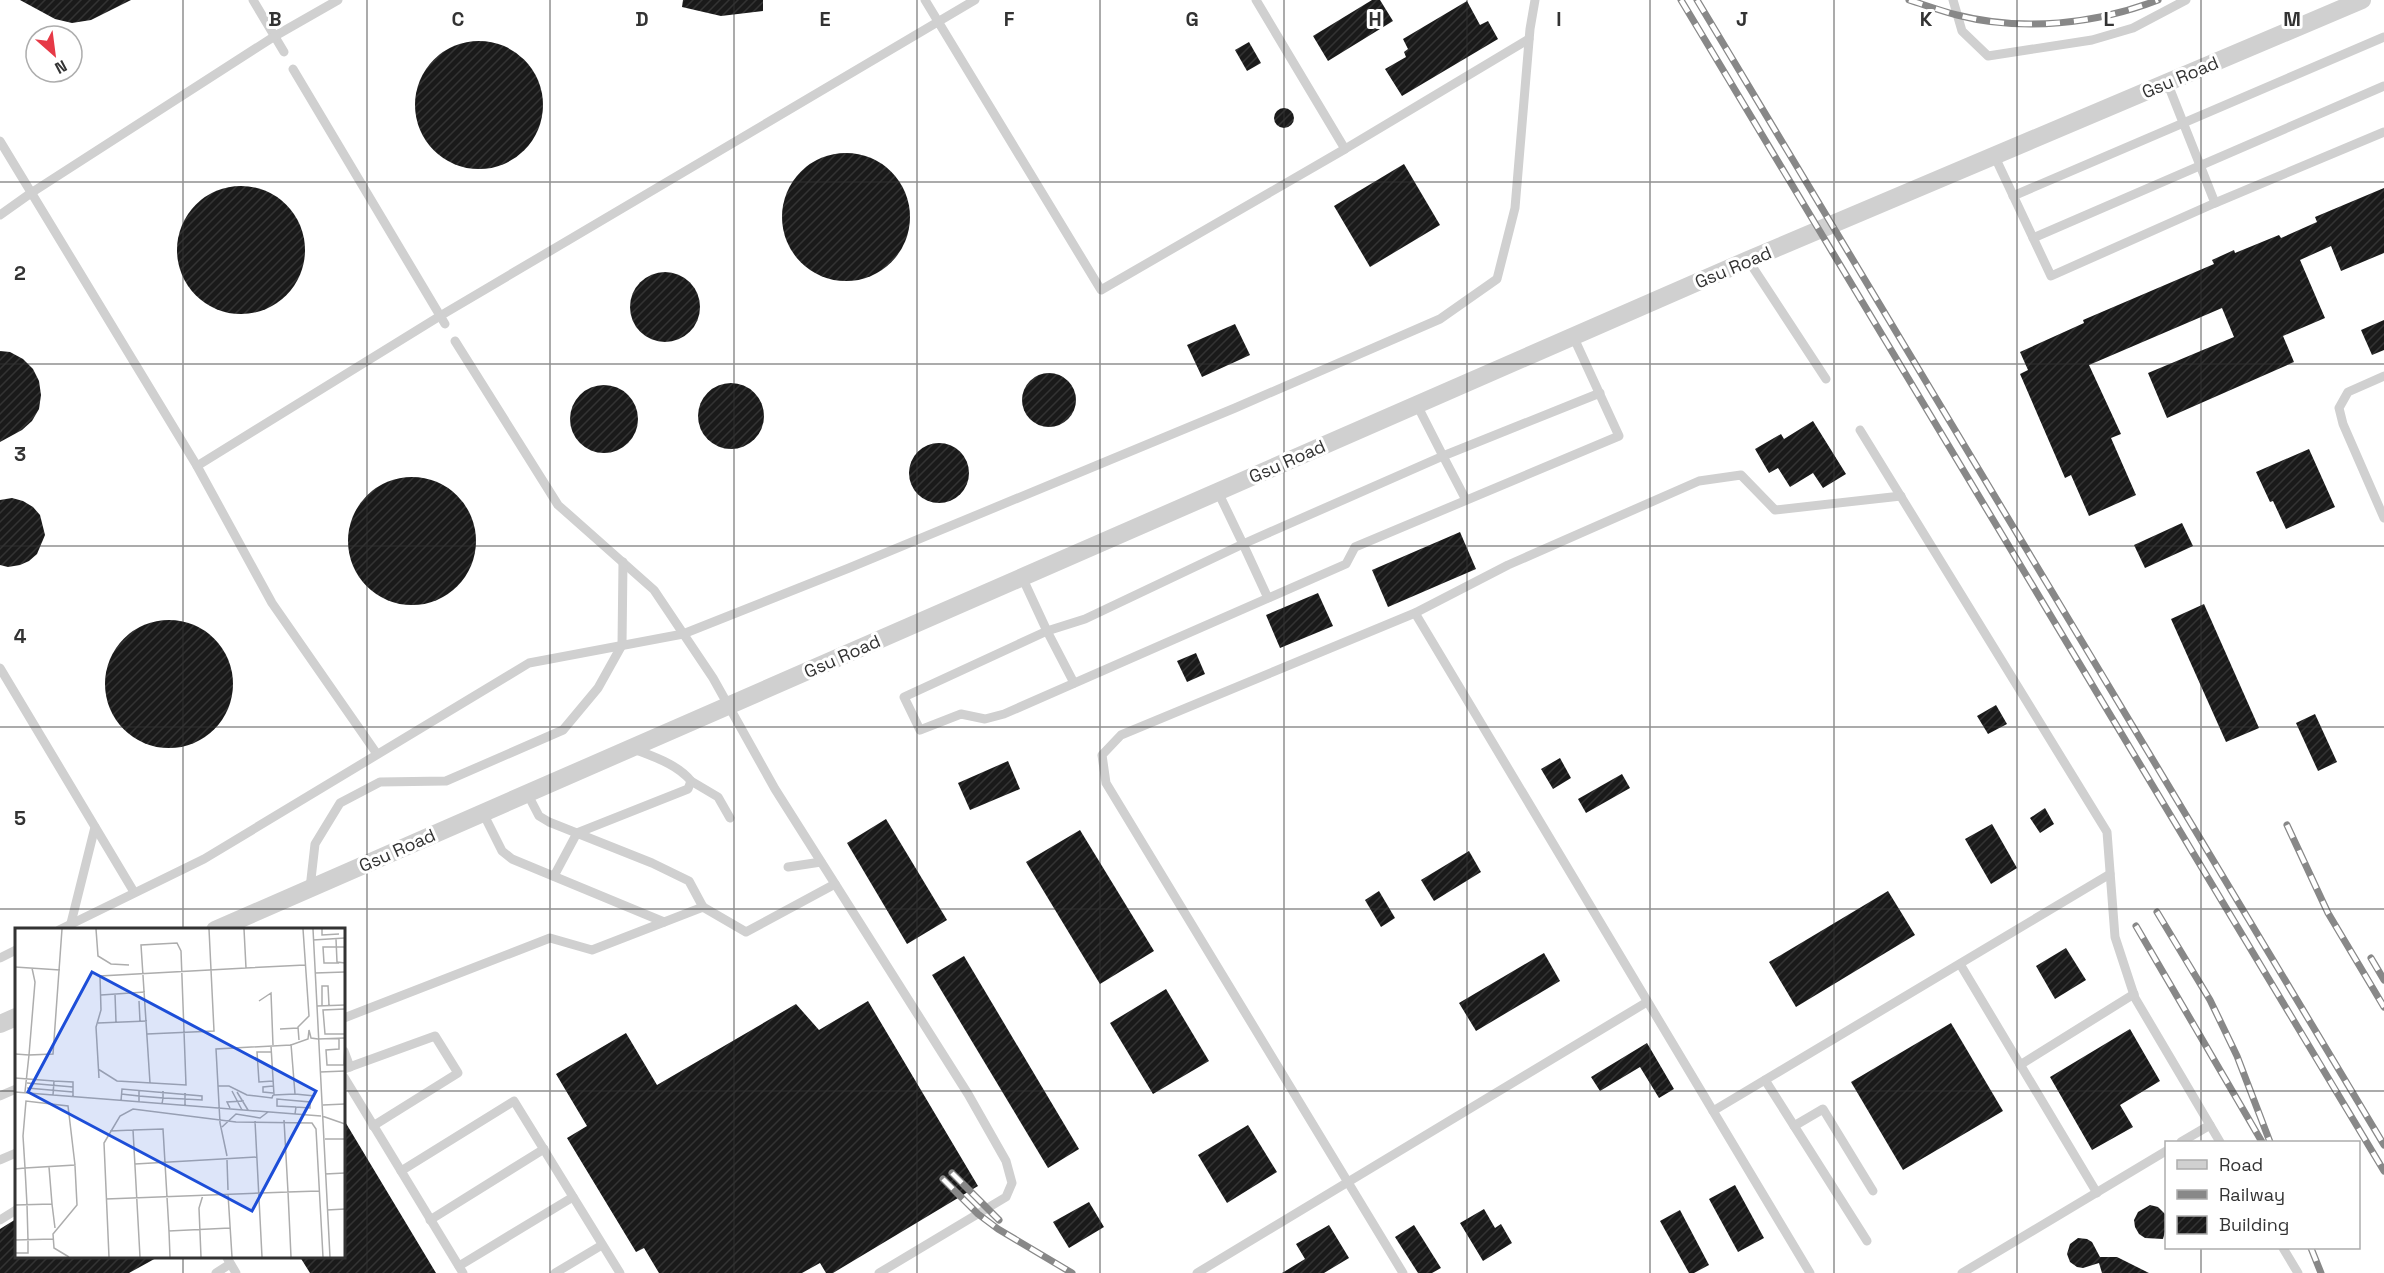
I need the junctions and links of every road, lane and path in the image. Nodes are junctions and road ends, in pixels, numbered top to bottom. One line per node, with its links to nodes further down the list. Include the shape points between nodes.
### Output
1 (253, 0): 11 (lane)
2 (338, 0): 11 (lane)
3 (925, 0): 10 (lane)
4 (975, 0): 10 (lane)
5 (1256, 0): 21 (lane)
6 (1535, 0): 13 (lane)
7 (1953, 0): 8 (lane, via 1962,31 1988,56 2092,40 2133,28)
8 (2186, 0)
9 (2362, 0): 16 (street, Gsu Road)
10 (939, 22): 21 (lane, via 1101,290); 30 (lane)
11 (274, 36): 14 (lane); 24 (lane)
12 (2384, 37): 18 (lane)
13 (1529, 39): 21 (lane); 50 (lane, via 1515,208 1497,279 1440,319 1418,329)
14 (284, 52)
15 (293, 69): 30 (lane)
16 (2167, 82): 18 (lane); 22 (street, Gsu Road)
17 (2384, 86): 23 (lane)
18 (2184, 123): 23 (lane); 25 (lane)
19 (2384, 132): 26 (lane)
20 (0, 141): 24 (lane)
21 (1345, 149)
22 (1994, 155): 25 (lane); 29 (street, Gsu Road)
23 (2200, 166): 26 (lane); 28 (lane)
24 (31, 193): 27 (lane); 39 (lane)
25 (2013, 196): 28 (lane)
26 (2215, 203): 28 (lane, via 2051,276)
27 (0, 215)
28 (2033, 238)
29 (1748, 260): 31 (street, Gsu Road); 34 (lane)
30 (442, 320): 39 (lane)
31 (1574, 336): 35 (lane); 36 (street, Gsu Road)
32 (455, 341): 45 (lane, via 558,505)
33 (2384, 376): 43 (lane, via 2348,392 2339,408)
34 (1826, 379)
35 (1600, 393): 38 (lane); 42 (lane, via 1619,436)
36 (1417, 405): 38 (lane); 40 (street, Gsu Road)
37 (1860, 430): 41 (lane)
38 (1443, 456): 42 (lane); 44 (lane)
39 (197, 466): 56 (lane, via 272,603)
40 (1218, 492): 44 (lane); 46 (street, Gsu Road)
41 (1900, 496): 48 (lane, via 1775,510 1741,475 1699,481 1508,565); 65 (lane, via 2108,832)
42 (1466, 500): 47 (lane, via 1355,547 1346,564)
43 (2384, 518)
44 (1243, 544): 47 (lane); 49 (lane, via 1084,619)
45 (623, 562): 50 (lane, via 654,590); 51 (lane)
46 (1022, 577): 49 (lane); 54 (street, Gsu Road)
47 (1268, 598): 53 (lane)
48 (1415, 613): 79 (lane); 100 (lane, via 1121,735 1102,755 1107,783)
49 (1047, 631): 53 (lane); 53 (lane, via 904,697 920,730 961,714 985,719 1004,714)
50 (683, 634): 51 (lane); 54 (lane)
51 (622, 645): 56 (lane, via 529,663); 68 (lane, via 598,688 563,730 446,781 380,782 340,803 315,844)
52 (0, 668): 61 (lane)
53 (1074, 683)
54 (728, 705): 55 (street, Gsu Road); 63 (lane)
55 (632, 748): 57 (lane, via 663,760); 58 (street, Gsu Road)
56 (377, 754): 69 (lane, via 204,859)
57 (691, 781): 60 (lane, via 718,797); 62 (lane, via 688,789)
58 (527, 793): 59 (street, Gsu Road); 62 (lane, via 539,816)
59 (483, 813): 66 (lane, via 502,851); 68 (street, Gsu Road)
60 (730, 818)
61 (94, 827): 69 (lane); 72 (lane)
62 (577, 833): 66 (lane); 70 (lane, via 689,881)
63 (821, 862): 64 (lane); 67 (lane)
64 (788, 867)
65 (2110, 874): 77 (lane); 78 (lane, via 2115,937)
66 (554, 876): 71 (lane)
67 (835, 884): 70 (lane, via 746,932); 116 (lane, via 968,1094 1006,1161 1012,1183 1006,1197)
68 (310, 888): 74 (street, Gsu Road)
69 (134, 892): 72 (lane)
70 (703, 907): 71 (lane)
71 (664, 922): 81 (lane, via 592,950 550,938)
72 (71, 923): 73 (lane)
73 (62, 928)
74 (220, 928)
75 (15, 950): 76 (lane)
76 (0, 958)
77 (1960, 964): 83 (lane); 86 (lane)
78 (2134, 994): 83 (lane); 90 (lane)
79 (1647, 1002): 89 (lane); 100 (lane)
80 (15, 1017): 82 (street)
81 (345, 1018)
82 (0, 1024)
83 (2020, 1065): 102 (lane)
84 (347, 1068): 91 (lane, via 435,1036 458,1072)
85 (345, 1079): 91 (lane)
86 (1765, 1080): 89 (lane); 92 (lane)
87 (15, 1089): 88 (lane)
88 (0, 1096)
89 (1713, 1111): 119 (lane)
90 (2210, 1125): 93 (lane); 94 (lane)
91 (373, 1126): 99 (lane)
92 (1794, 1126): 101 (lane, via 1823,1109); 107 (lane)
93 (2184, 1141)
94 (2219, 1141)
95 (544, 1149): 99 (lane, via 514,1101); 103 (lane); 106 (lane)
96 (2165, 1152): 102 (lane)
97 (15, 1153): 98 (lane)
98 (0, 1160)
99 (400, 1171): 106 (lane)
100 (1348, 1181): 117 (lane); 118 (lane)
101 (1873, 1191)
102 (2097, 1192): 120 (lane)
103 (573, 1197): 108 (lane); 111 (lane)
104 (15, 1211): 105 (lane)
105 (0, 1220)
106 (430, 1220): 111 (lane)
107 (1867, 1241)
108 (602, 1245): 114 (lane); 115 (lane)
109 (2284, 1249): 121 (lane)
110 (228, 1260): 112 (lane); 113 (lane)
111 (461, 1270)
112 (216, 1273)
113 (236, 1273)
114 (555, 1273)
115 (620, 1273)
116 (879, 1273)
117 (1197, 1273)
118 (1403, 1273)
119 (1810, 1273)
120 (1962, 1273)
121 (2298, 1273)

